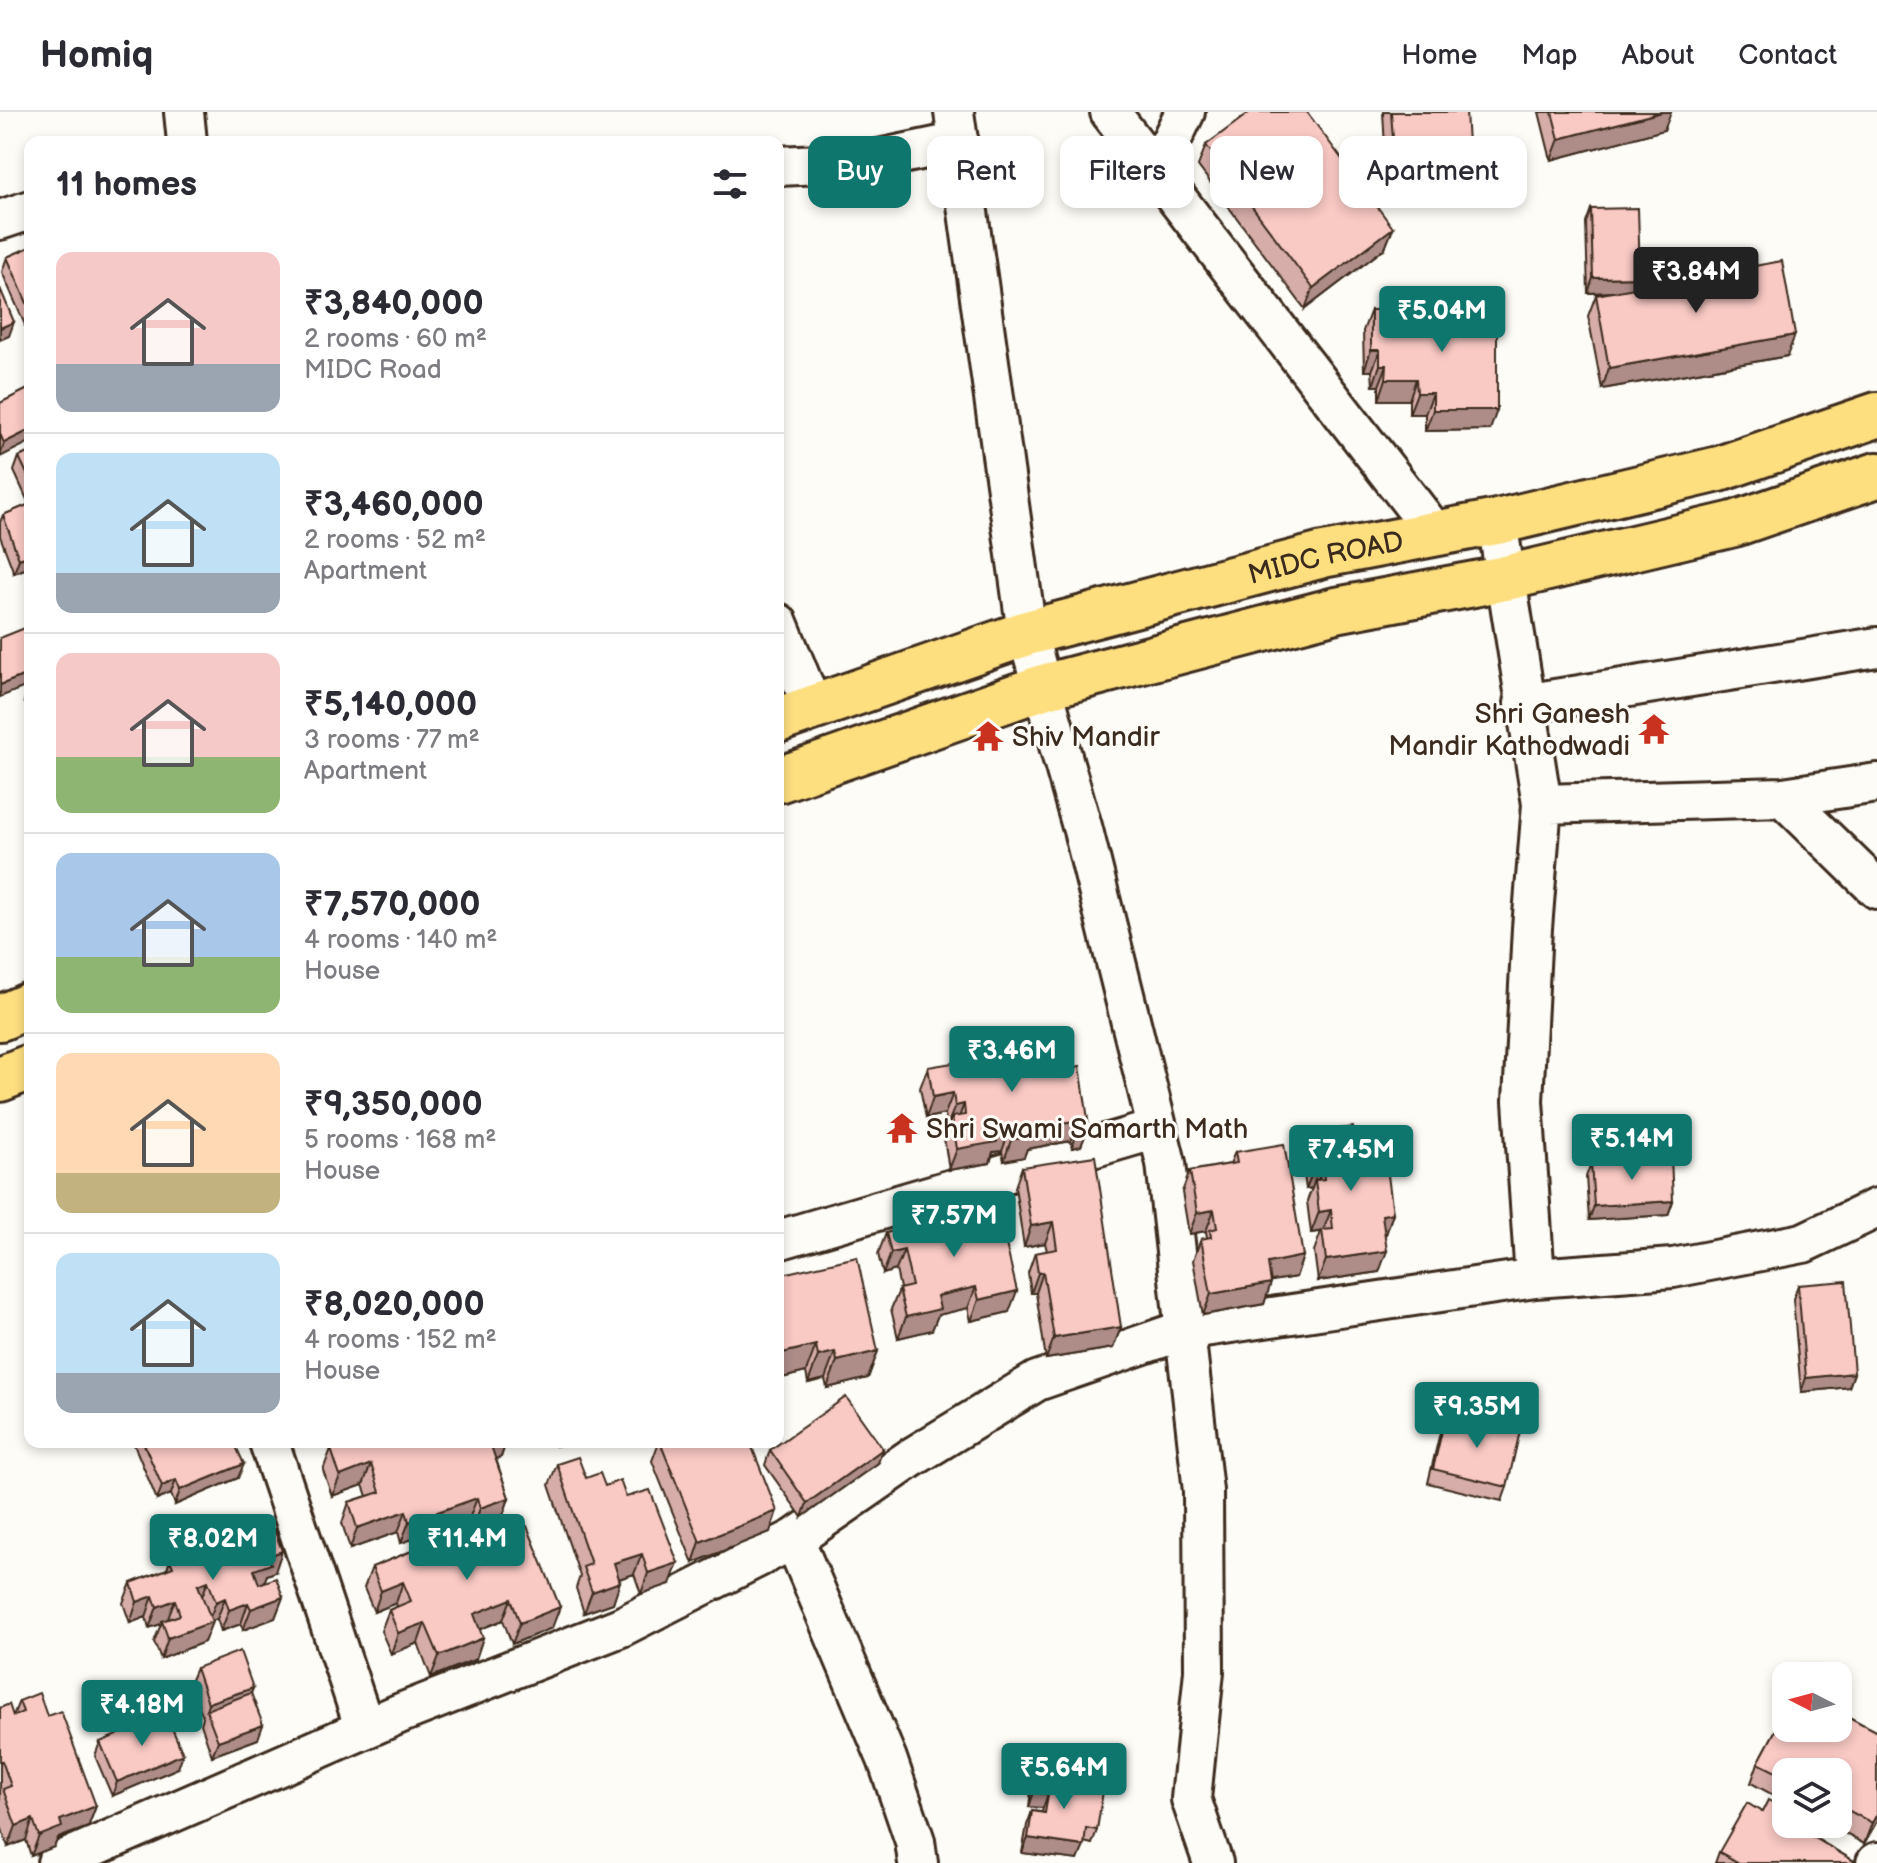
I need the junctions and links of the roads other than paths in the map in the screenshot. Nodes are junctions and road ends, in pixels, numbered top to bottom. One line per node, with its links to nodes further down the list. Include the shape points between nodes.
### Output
1 (184, 112): 5 (street)
2 (1110, 112): 6 (street)
3 (1185, 112): 7 (street)
4 (956, 127): 8 (street, via 864,162); 17 (street)
5 (186, 136)
6 (1128, 136)
7 (1173, 136)
8 (784, 166)
9 (1184, 208): 15 (street)
10 (24, 212): 11 (street)
11 (0, 220)
12 (1877, 415): 14 (main road, MIDC ROAD, via 1719,469)
13 (1877, 475): 16 (main road, MIDC ROAD, via 1734,524)
14 (1497, 522): 15 (main road, MIDC ROAD); 16 (street)
15 (1436, 534): 17 (main road, MIDC ROAD, via 1323,555)
16 (1506, 578): 20 (main road, MIDC ROAD, via 1336,610); 21 (street)
17 (1027, 633): 20 (street); 22 (main road, MIDC ROAD)
18 (1877, 647): 21 (street)
19 (784, 655): 22 (street)
20 (1043, 687): 23 (main road, MIDC ROAD); 32 (street)
21 (1524, 704): 26 (street)
22 (795, 713)
23 (784, 778)
24 (1877, 783): 25 (street)
25 (1783, 797): 26 (street); 27 (street)
26 (1542, 804): 35 (street, via 1523,1101)
27 (1877, 889)
28 (24, 1008): 29 (main road)
29 (0, 1018)
30 (24, 1069): 31 (main road)
31 (0, 1079)
32 (1157, 1129): 34 (street); 36 (street, via 1166,1163)
33 (1877, 1208): 35 (street, via 1803,1243 1673,1268)
34 (784, 1238)
35 (1535, 1278): 36 (street)
36 (1184, 1330): 38 (street, via 1037,1381 911,1458); 42 (street, via 1203,1491 1204,1671 1191,1799)
37 (271, 1448): 39 (street)
38 (794, 1539): 39 (street, via 621,1627); 41 (street, via 887,1759)
39 (365, 1729): 40 (street)
40 (57, 1863)
41 (918, 1863)
42 (1213, 1863)

